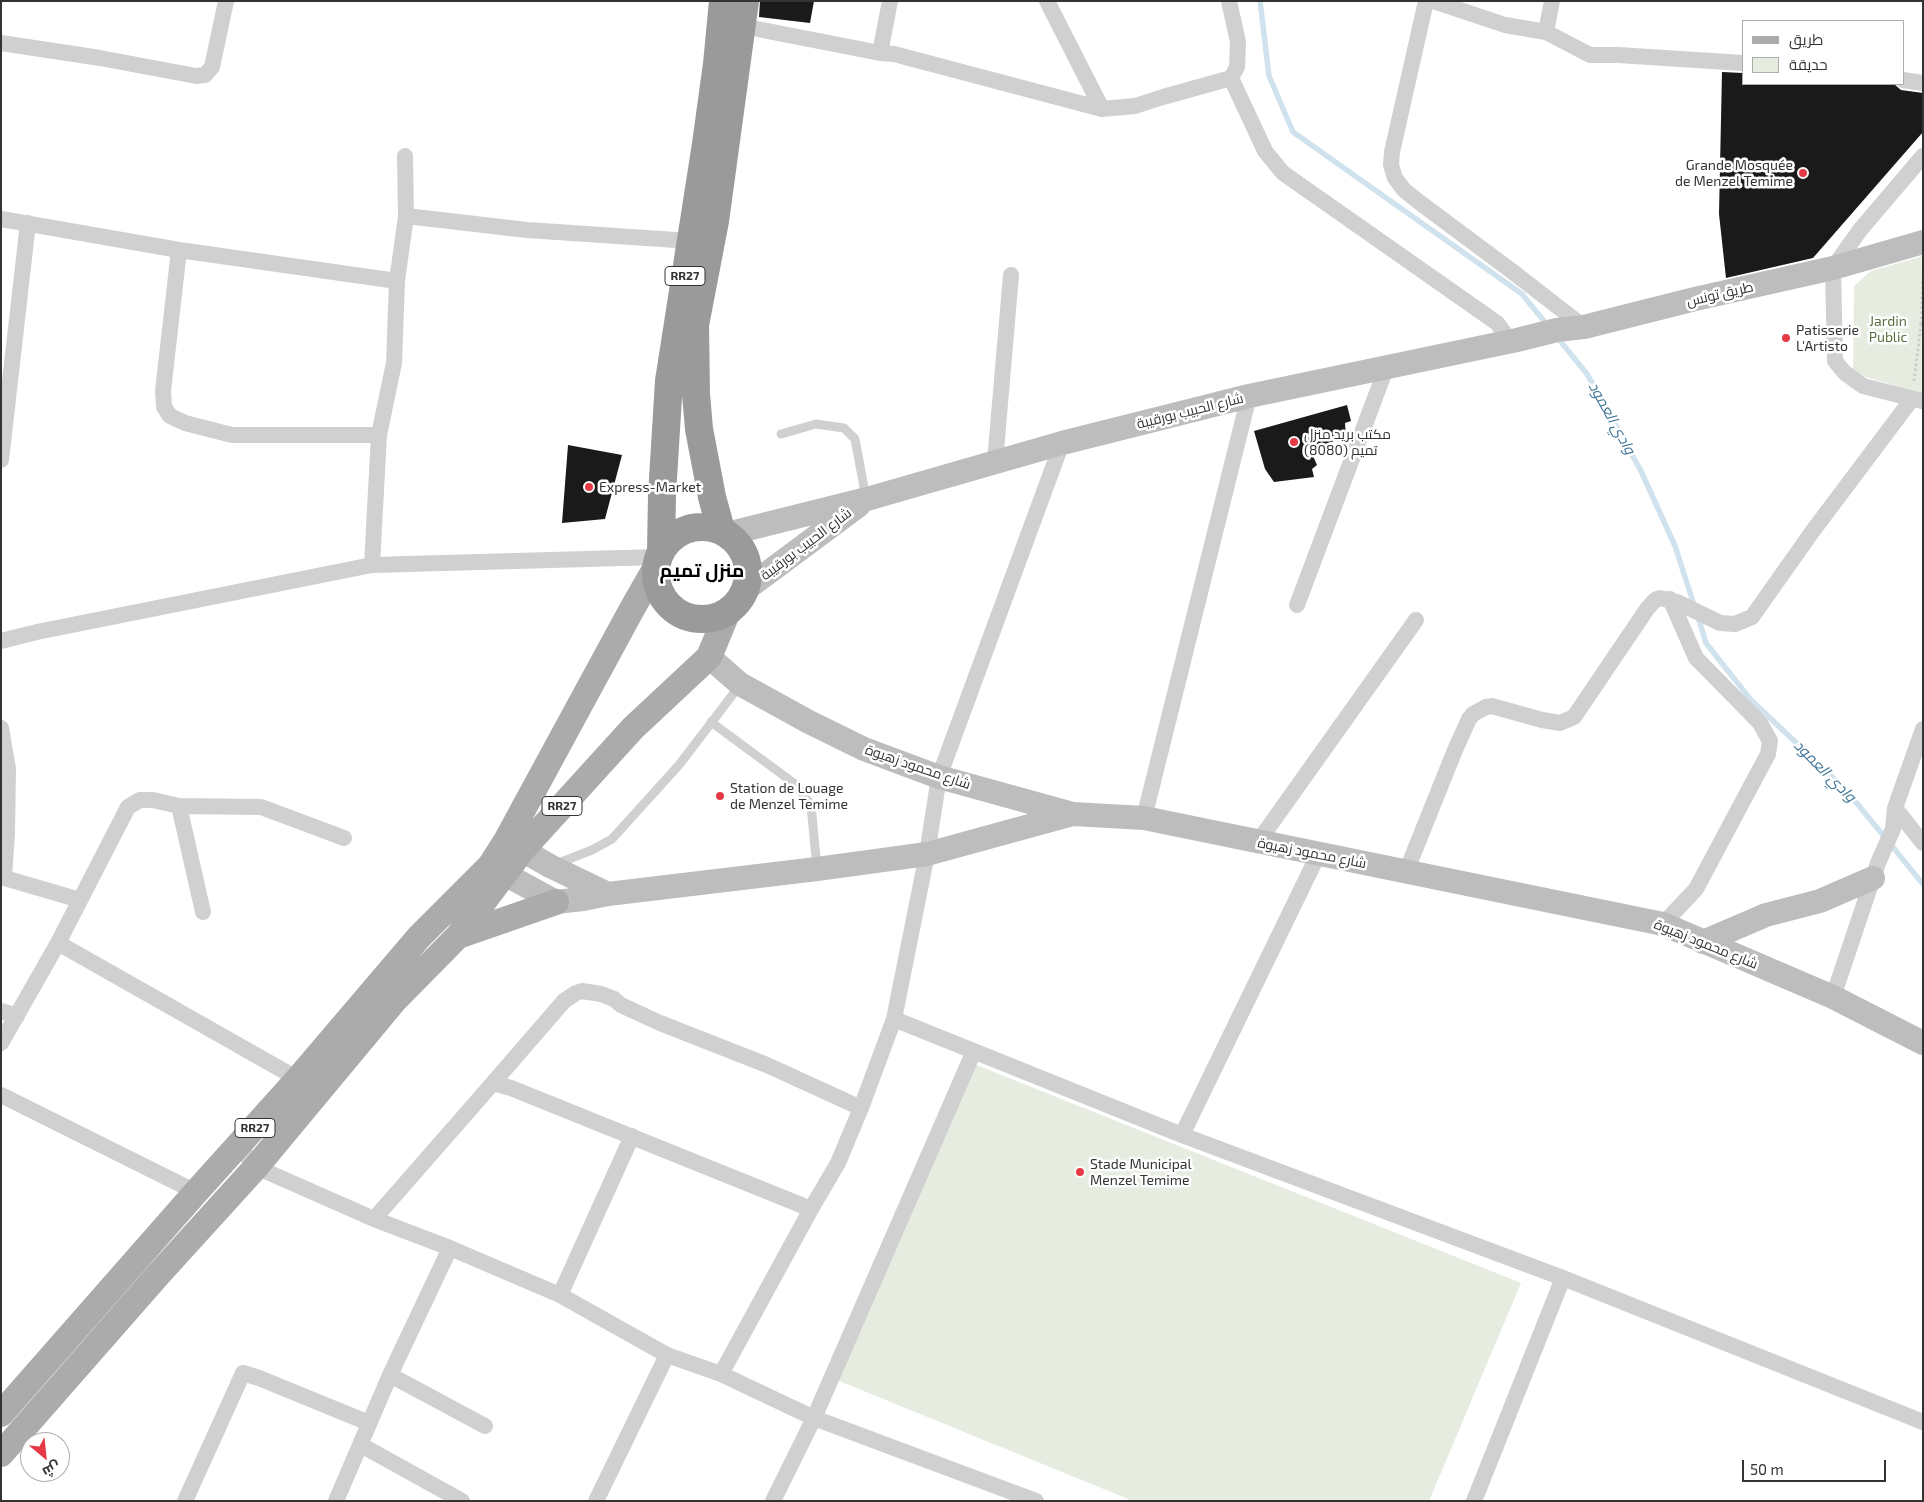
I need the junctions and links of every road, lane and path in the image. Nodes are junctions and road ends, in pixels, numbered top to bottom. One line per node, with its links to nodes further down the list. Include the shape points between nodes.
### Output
1 (226, 1): 11 (street, via 212,67 205,75)
2 (723, 1): 23 (highway, RR27)
3 (890, 1): 12 (street)
4 (1047, 1): 17 (street)
5 (1229, 1): 14 (street, via 1238,48 1237,67)
6 (1426, 1): 31 (street, via 1392,152 1395,178 1404,190)
7 (1433, 1): 10 (street, via 1505,25)
8 (1552, 1): 10 (street)
9 (743, 14): 12 (street); 43 (highway, RR27, via 715,221 695,325 699,429 708,480)
10 (1546, 32): 13 (street, via 1590,55)
11 (1, 43)
12 (880, 53): 17 (street)
13 (1742, 63)
14 (1231, 78): 17 (street, via 1135,106); 32 (street, via 1265,151 1283,173 1497,323)
15 (1904, 80): 16 (street)
16 (1923, 83)
17 (1102, 109)
18 (405, 156): 20 (street)
19 (1923, 156): 26 (street, via 1860,230)
20 (406, 216): 23 (street, via 527,230); 29 (street)
21 (1, 219): 22 (street)
22 (28, 223): 25 (street); 36 (street)
23 (691, 241): 44 (highway, RR27, via 669,381)
24 (1923, 242): 26 (main road, طريق تونس)
25 (179, 250): 29 (street); 38 (street, via 163,391 164,407 170,416 232,435)
26 (1833, 268): 31 (main road, طريق تونس); 35 (street, via 1835,361 1863,386)
27 (1011, 275): 41 (street)
28 (1923, 277): 30 (path)
29 (397, 281): 38 (street, via 394,363)
30 (1922, 324): 35 (path)
31 (1584, 328): 32 (main road, طريق تونس, via 1557,330)
32 (1514, 341): 33 (main road, شارع الحبيب بورقيبة)
33 (1387, 366): 34 (main road, شارع الحبيب بورقيبة); 48 (street)
34 (1249, 396): 39 (main road, شارع الحبيب بورقيبة); 61 (street)
35 (1918, 400): 47 (street, via 1812,532 1752,617 1735,624 1720,623)
36 (3, 422): 40 (street)
37 (781, 434): 42 (lane, via 816,424 844,428 855,439)
38 (379, 435): 45 (street)
39 (1062, 443): 41 (main road, شارع الحبيب بورقيبة); 57 (street)
40 (1, 460)
41 (995, 462): 42 (main road, شارع الحبيب بورقيبة)
42 (867, 500): 43 (main road, شارع الحبيب بورقيبة); 46 (main road, شارع الحبيب بورقيبة)
43 (724, 532): 44 (highway, RR27, via 707,527 680,532 669,541); 46 (highway, RR27, via 742,548 746,558)
44 (658, 559): 45 (street); 49 (highway, RR27, via 657,583 672,608 684,616 699,619); 65 (main road, RR27)
45 (372, 565): 51 (street)
46 (746, 589): 49 (highway, RR27)
47 (1673, 601): 72 (street, via 1660,598 1647,609 1574,718 1560,723 1492,706 1473,714 1455,750); 78 (street, via 1696,658 1760,723 1770,741 1768,754 1696,889)
48 (1297, 605)
49 (728, 611): 52 (main road, RR27)
50 (1416, 620): 63 (street)
51 (1, 641)
52 (709, 657): 53 (main road, شارع محمود زهيوة); 65 (main road, RR27)
53 (740, 684): 54 (lane); 57 (main road, شارع محمود زهيوة, via 864,749)
54 (711, 722): 68 (lane, via 678,765 612,839); 69 (lane, via 796,784 811,805)
55 (1, 728): 73 (street, via 8,769)
56 (1923, 729): 59 (street)
57 (939, 776): 60 (main road, شارع محمود زهيوة); 66 (street)
58 (179, 806): 62 (street, via 261,807); 75 (street, via 140,800 128,807); 77 (street)
59 (1896, 808): 64 (street); 71 (street, via 1893,829)
60 (1073, 814): 61 (main road, شارع محمود زهيوة); 66 (main road)
61 (1144, 818): 63 (main road, شارع محمود زهيوة)
62 (344, 838)
63 (1258, 842): 67 (main road, شارع محمود زهيوة)
64 (1923, 843)
65 (514, 845): 68 (main road); 70 (main road, RR27)
66 (927, 854): 69 (main road); 85 (street)
67 (1318, 855): 72 (main road, شارع محمود زهيوة); 93 (street)
68 (550, 866): 74 (main road)
69 (818, 869): 74 (main road)
70 (497, 870): 76 (main road); 79 (main road, RR27); 89 (main road, RR27, via 419,937)
71 (1875, 870): 80 (main road, via 1820,901 1766,915); 82 (street)
72 (1406, 872): 78 (main road, شارع محمود زهيوة)
73 (3, 877): 75 (street)
74 (608, 894): 76 (main road)
75 (80, 900): 81 (street)
76 (556, 902): 79 (main road)
77 (203, 912)
78 (1663, 924): 80 (main road, شارع محمود زهيوة)
79 (458, 936): 96 (main road, RR27, via 394,1001)
80 (1703, 942): 82 (main road, شارع محمود زهيوة)
81 (58, 943): 84 (street); 89 (street)
82 (1833, 997): 87 (main road, شارع محمود زهيوة)
83 (1, 1011): 84 (street)
84 (17, 1016): 86 (street)
85 (894, 1019): 88 (street); 92 (street)
86 (1, 1043)
87 (1923, 1043)
88 (974, 1051): 93 (street); 107 (street)
89 (298, 1079): 95 (main road, RR27)
90 (493, 1083): 92 (street, via 564,1002 582,991 614,999 660,1023 767,1065); 94 (street); 99 (street)
91 (1, 1095): 97 (street)
92 (861, 1108): 98 (street, via 838,1163)
93 (1182, 1135): 101 (street)
94 (632, 1136): 98 (street); 102 (street)
95 (240, 1146): 96 (street); 97 (main road, RR27)
96 (256, 1167): 99 (street); 112 (main road, RR27)
97 (196, 1192): 106 (main road, RR27)
98 (810, 1209): 104 (street)
99 (374, 1218): 100 (street)
100 (450, 1248): 102 (street); 105 (street)
101 (1563, 1278): 108 (street); 119 (street)
102 (560, 1295): 103 (street)
103 (667, 1355): 104 (street); 116 (street)
104 (721, 1374): 107 (street)
105 (390, 1375): 109 (street); 110 (street)
106 (1, 1414)
107 (814, 1418): 117 (street); 118 (street)
108 (1923, 1422)
109 (369, 1423): 111 (street); 113 (street, via 243,1373)
110 (485, 1426)
111 (361, 1445): 114 (street); 115 (street)
112 (1, 1454)
113 (186, 1501)
114 (336, 1501)
115 (462, 1501)
116 (596, 1501)
117 (774, 1501)
118 (1036, 1501)
119 (1474, 1501)

